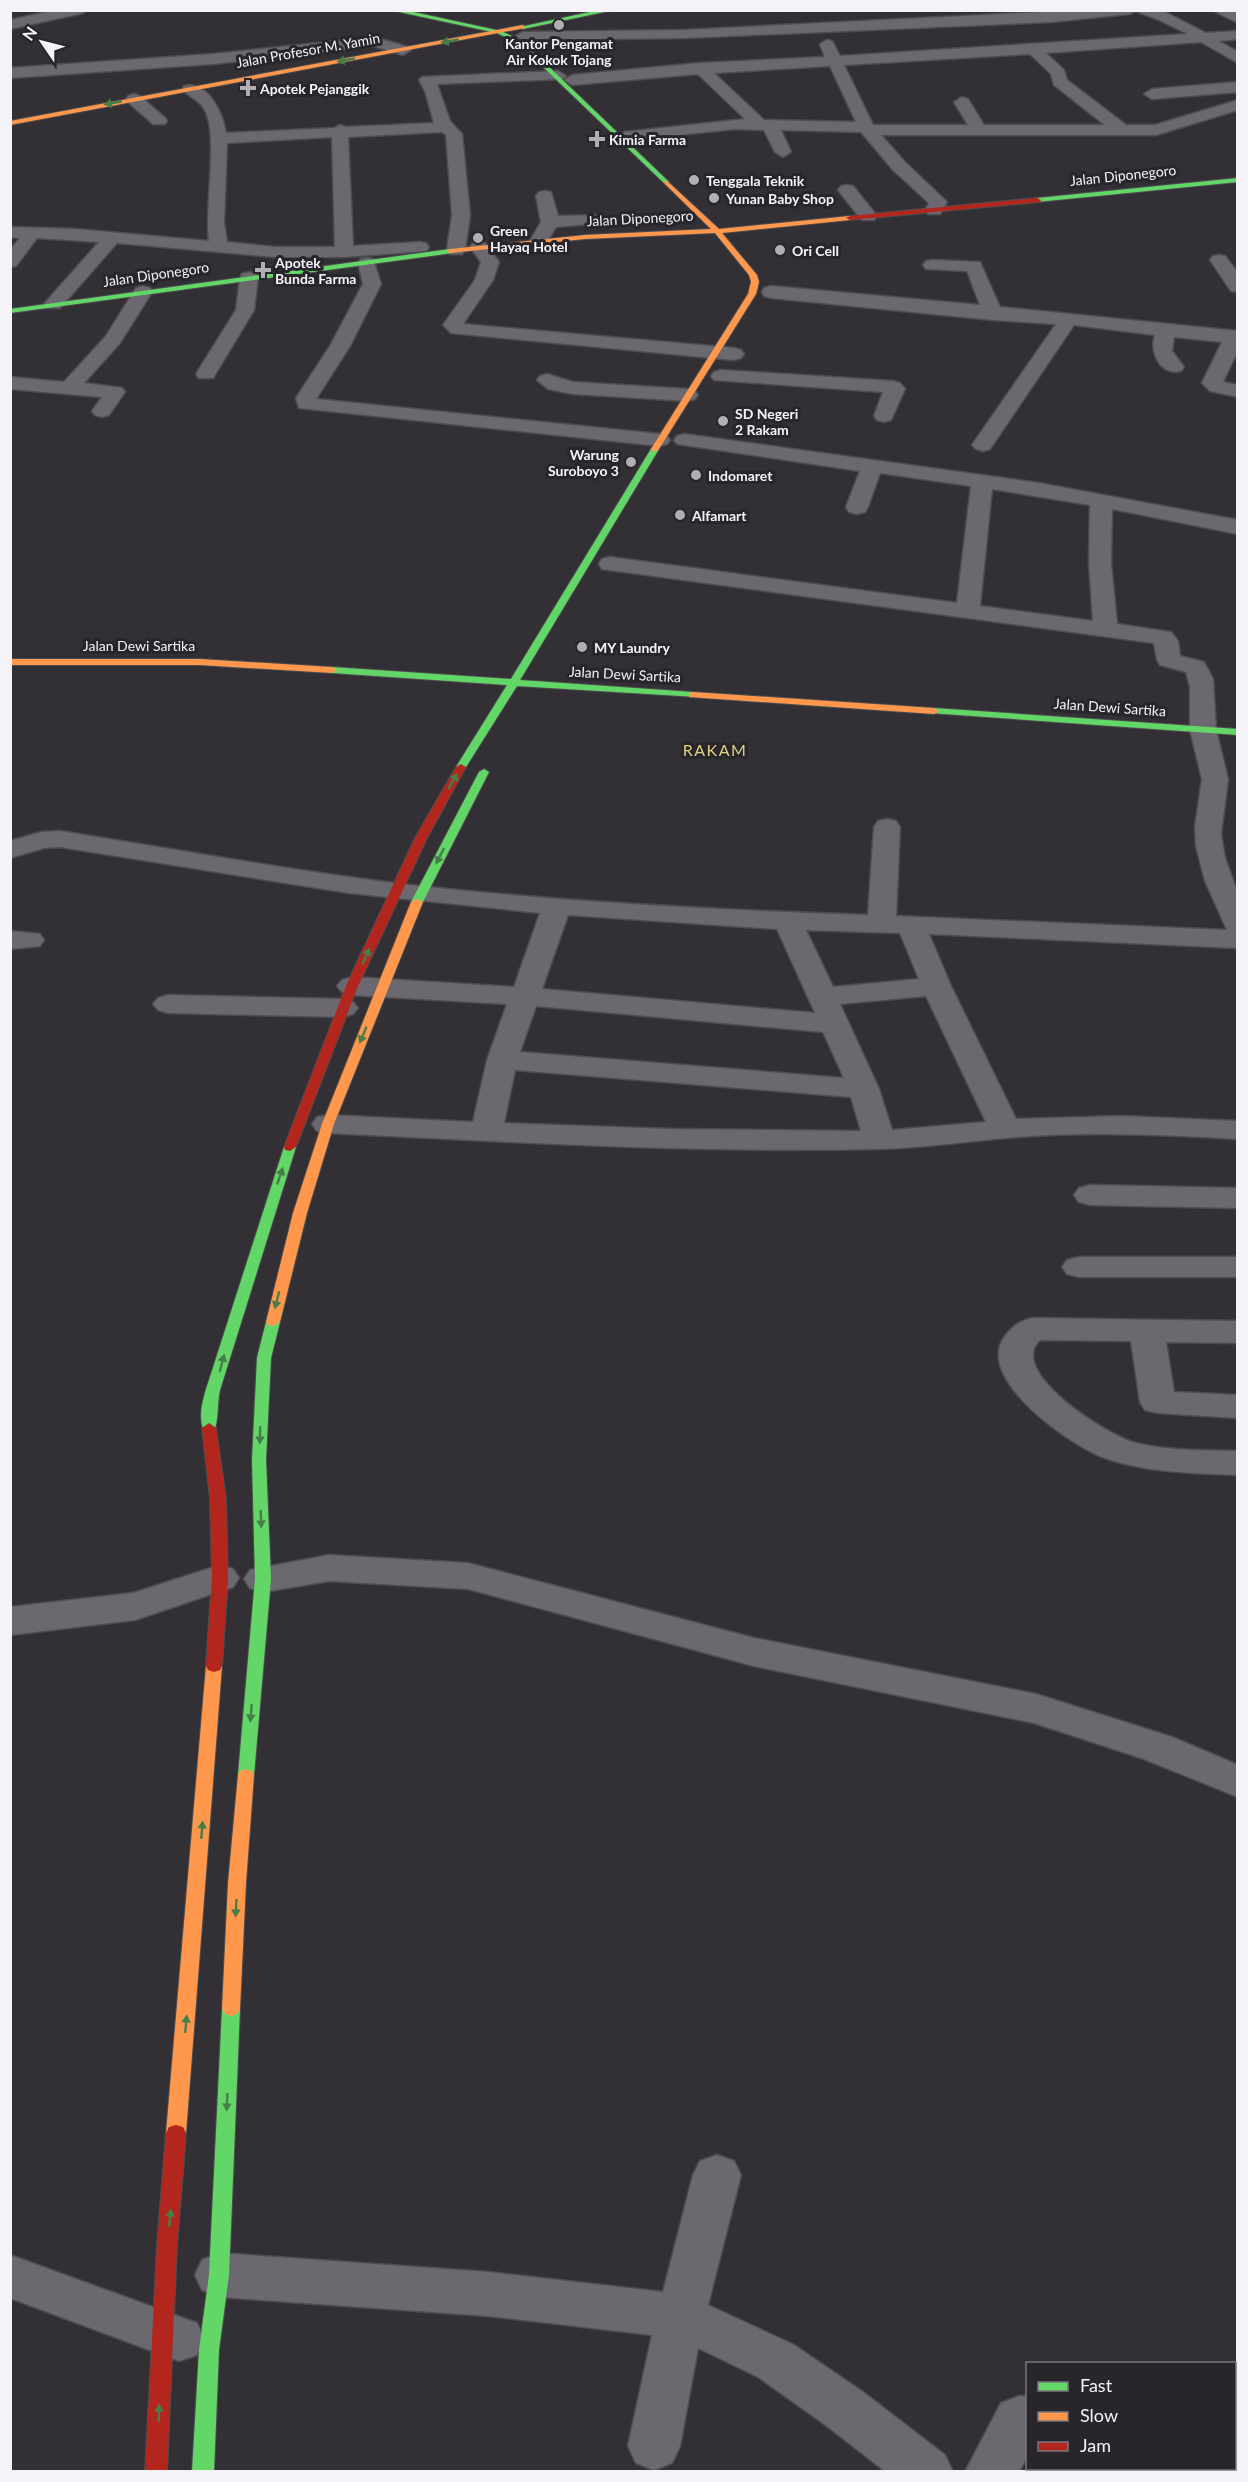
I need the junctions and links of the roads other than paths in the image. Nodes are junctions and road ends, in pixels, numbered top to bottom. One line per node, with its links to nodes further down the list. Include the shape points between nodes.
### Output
1 (78, 10): 11 (street)
2 (393, 10): 13 (main road)
3 (408, 10): 13 (main road)
4 (545, 10): 10 (street)
5 (611, 10): 10 (main road, Jalan Profesor M. Yamin)
6 (1129, 10): 12 (street, via 1051,18)
7 (1142, 10): 17 (street)
8 (1219, 10): 9 (street)
9 (1238, 19)
10 (560, 21): 13 (main road, Jalan Profesor M. Yamin)
11 (10, 25)
12 (818, 28): 14 (street); 21 (street)
13 (503, 31): 16 (main road); 18 (main road, Jalan Profesor M. Yamin, one-way to 18); 24 (main road)
14 (685, 34): 16 (street); 22 (street)
15 (1238, 35): 17 (street)
16 (523, 36): 24 (main road)
17 (1204, 38): 19 (street); 20 (street)
18 (403, 50): 23 (street, via 375,41 213,59); 26 (main road, Jalan Profesor M. Yamin, one-way to 26)
19 (1034, 50): 21 (street); 37 (street, via 1059,73 1059,82)
20 (1238, 59)
21 (836, 61): 22 (street); 35 (street)
22 (691, 62): 24 (street); 33 (street)
23 (10, 73)
24 (565, 78): 34 (street, via 427,80); 39 (main road); 52 (main road)
25 (1238, 87): 30 (street, via 1152,94)
26 (190, 89): 27 (main road, Jalan Profesor M. Yamin); 40 (street, via 210,105 216,119)
27 (134, 99): 31 (street); 32 (main road, Jalan Profesor M. Yamin, one-way to 32)
28 (962, 102): 38 (street)
29 (1238, 105): 30 (street)
30 (1197, 116): 37 (street, via 1156,130)
31 (159, 121)
32 (10, 123)
33 (764, 124): 35 (street); 39 (street); 41 (street)
34 (445, 127): 36 (street); 60 (street, via 454,134 459,188 461,215)
35 (867, 128): 38 (street); 46 (street, via 916,184 938,202)
36 (340, 130): 40 (street); 61 (street, via 334,150)
37 (1122, 130): 38 (street)
38 (980, 131)
39 (630, 135): 51 (main road)
40 (218, 147): 42 (street); 58 (street, via 215,223)
41 (783, 152)
42 (239, 155)
43 (1238, 180): 46 (main road, Jalan Diponegoro)
44 (847, 190): 47 (street)
45 (545, 196): 49 (street)
46 (934, 210): 47 (main road, Jalan Diponegoro)
47 (868, 216): 51 (main road, Jalan Diponegoro)
48 (594, 219): 49 (street)
49 (550, 222): 56 (street)
50 (418, 227): 62 (street)
51 (733, 230): 52 (main road, Jalan Diponegoro); 57 (main road)
52 (717, 231): 56 (main road, Jalan Diponegoro); 78 (main road, via 755,282 752,294)
53 (10, 232): 54 (street)
54 (31, 233): 55 (street); 64 (street)
55 (113, 237): 58 (street); 71 (street)
56 (539, 240): 59 (main road, Jalan Diponegoro)
57 (748, 246)
58 (219, 247): 61 (street)
59 (479, 247): 60 (main road, Jalan Diponegoro); 78 (street, via 490,262 484,280 453,325 458,329)
60 (456, 250): 62 (main road, Jalan Diponegoro)
61 (344, 252): 62 (street)
62 (414, 252): 65 (main road, Jalan Diponegoro)
63 (1219, 260): 68 (street)
64 (10, 262)
65 (367, 263): 67 (main road, Jalan Diponegoro); 89 (street, via 372,284 306,404)
66 (932, 265): 73 (street, via 974,266)
67 (249, 278): 69 (main road, Jalan Diponegoro); 80 (street, via 245,310)
68 (1238, 287)
69 (143, 292): 71 (main road, Jalan Diponegoro); 84 (street, via 113,339)
70 (769, 293): 73 (street)
71 (53, 304): 72 (main road, Jalan Diponegoro)
72 (10, 311)
73 (993, 314): 74 (street)
74 (1069, 319): 75 (street); 91 (street)
75 (1166, 332): 76 (street); 79 (street, via 1160,347)
76 (1236, 337): 85 (street, via 1212,383)
77 (737, 349): 78 (street); 82 (main road)
78 (715, 352): 86 (main road)
79 (1174, 368)
80 (206, 374)
81 (547, 380): 86 (street, via 573,388)
82 (719, 381): 88 (street, via 892,387 895,389)
83 (10, 383): 84 (street)
84 (69, 388): 87 (street, via 115,392)
85 (1238, 391)
86 (688, 395): 89 (main road)
87 (102, 411)
88 (884, 416)
89 (660, 440): 97 (main road)
90 (684, 440): 92 (street)
91 (983, 445)
92 (872, 467): 93 (street); 95 (street)
93 (982, 481): 94 (street); 98 (street)
94 (1101, 500): 96 (street); 99 (street)
95 (857, 507)
96 (1238, 527)
97 (606, 561): 98 (street); 102 (main road)
98 (968, 611): 99 (street)
99 (1105, 628): 104 (street, via 1162,637 1169,660 1197,669)
100 (10, 662): 102 (main road, Jalan Dewi Sartika, via 200,662)
101 (548, 667): 103 (main road)
102 (513, 684): 103 (main road, Jalan Dewi Sartika); 109 (main road, one-way to 102, via 421,838)
103 (533, 690): 104 (main road, Jalan Dewi Sartika)
104 (1203, 730): 105 (main road, Jalan Dewi Sartika); 114 (street, via 1215,779 1208,831 1210,848)
105 (1238, 732)
106 (490, 762): 109 (main road, one-way to 109)
107 (887, 827): 112 (street)
108 (10, 850): 109 (street, via 41,840 60,839)
109 (409, 893): 110 (street); 117 (main road); 119 (main road, one-way to 109)
110 (556, 906): 111 (street); 118 (street)
111 (788, 921): 112 (street); 120 (street)
112 (881, 924): 113 (street)
113 (911, 924): 115 (street); 116 (street)
114 (1238, 925)
115 (1238, 939)
116 (936, 986): 120 (street); 126 (street)
117 (382, 988): 118 (street); 119 (street); 125 (main road, one-way to 125)
118 (524, 996): 122 (street); 123 (street)
119 (348, 997): 121 (street); 135 (main road, one-way to 119, via 298,1120)
120 (822, 997): 122 (street)
121 (168, 1004)
122 (835, 1024): 124 (street)
123 (502, 1060): 124 (street); 128 (street)
124 (864, 1089): 129 (street)
125 (328, 1124): 128 (street); 134 (main road, via 300,1213)
126 (1005, 1129): 127 (street, via 1127,1125); 129 (street)
127 (1238, 1130)
128 (486, 1132): 129 (street, via 661,1140)
129 (879, 1140)
130 (1090, 1195): 131 (street)
131 (1238, 1198)
132 (1079, 1267): 133 (street)
133 (1238, 1267)
134 (273, 1278): 135 (main road); 141 (main road, one-way to 141, via 260,1411)
135 (245, 1279): 140 (main road, one-way to 135, via 218,1499 208,1419)
136 (1147, 1331): 137 (street); 138 (street, via 1158,1402); 139 (street, via 1032,1329 1020,1338 1015,1352 1030,1388 1061,1416 1104,1444 1169,1460)
137 (1238, 1332)
138 (1238, 1407)
139 (1238, 1463)
140 (220, 1578): 142 (street, via 135,1606); 148 (main road, one-way to 140)
141 (263, 1579): 143 (street, via 329,1568 468,1576 754,1652 1036,1709 1158,1748); 145 (main road, one-way to 145, via 237,1883)
142 (10, 1621)
143 (1238, 1782)
144 (717, 2175): 147 (street)
145 (219, 2275): 147 (street, via 488,2294); 149 (main road)
146 (10, 2276): 148 (street)
147 (681, 2316): 151 (street); 154 (street, via 776,2361)
148 (162, 2333): 149 (street); 152 (main road, one-way to 148)
149 (209, 2350): 153 (main road)
150 (1026, 2420): 155 (street, via 1019,2420)
151 (654, 2446)
152 (156, 2472)
153 (203, 2472)
154 (927, 2472)
155 (991, 2472)

